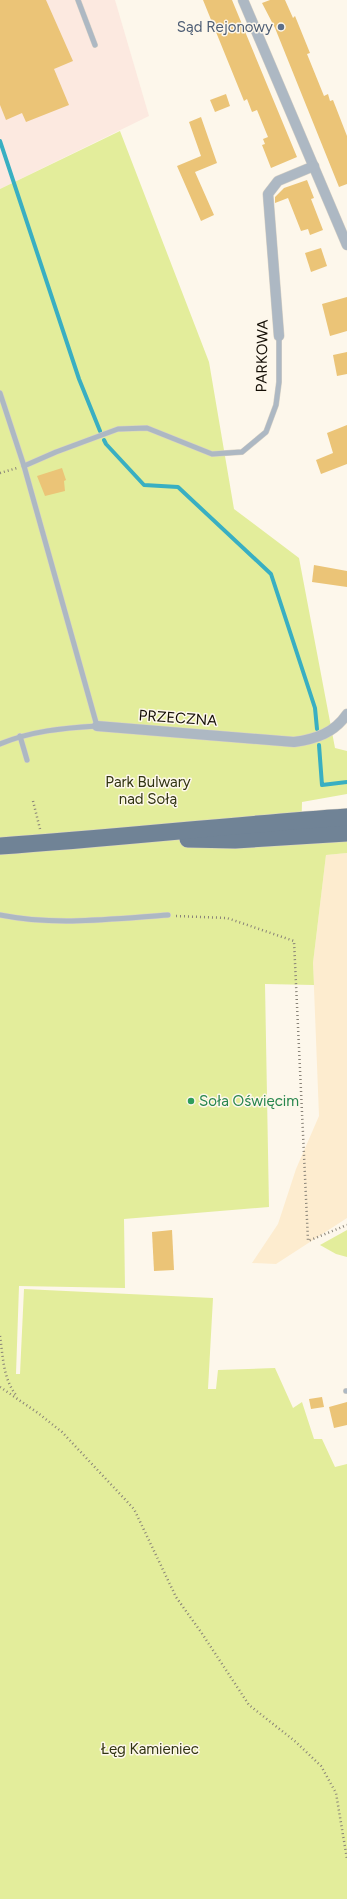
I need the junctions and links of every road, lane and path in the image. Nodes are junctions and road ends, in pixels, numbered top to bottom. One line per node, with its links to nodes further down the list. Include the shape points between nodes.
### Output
1 (78, 0): 3 (lane)
2 (243, 0): 4 (street)
3 (95, 45)
4 (314, 166): 5 (street); 6 (street, PARKOWA, via 278,181 268,194)
5 (347, 245)
6 (279, 336): 8 (lane, PARKOWA, via 276,405 266,432 242,452 212,454 147,428 118,429)
7 (0, 393): 8 (lane)
8 (24, 466): 9 (path); 11 (lane)
9 (0, 473)
10 (347, 714): 11 (street, PRZECZNA, via 327,733 313,740 294,742)
11 (96, 726): 12 (lane, PRZECZNA)
12 (20, 736): 13 (lane, PRZECZNA); 14 (lane)
13 (0, 744)
14 (26, 760)
15 (33, 800): 18 (path)
16 (347, 817): 19 (main road)
17 (347, 833): 19 (main road, via 235,840)
18 (39, 837): 19 (main road); 20 (main road)
19 (124, 837)
20 (0, 846)
21 (0, 915): 22 (lane, via 22,920 66,921)
22 (168, 915): 23 (path, via 227,918 294,941 308,1241)
23 (347, 1225)
24 (0, 1336): 26 (path, via 5,1372 9,1384)
25 (0, 1387): 26 (path)
26 (20, 1399): 27 (path, via 62,1432 134,1509 176,1597 249,1705 296,1742 320,1766 336,1793)
27 (347, 1859)

